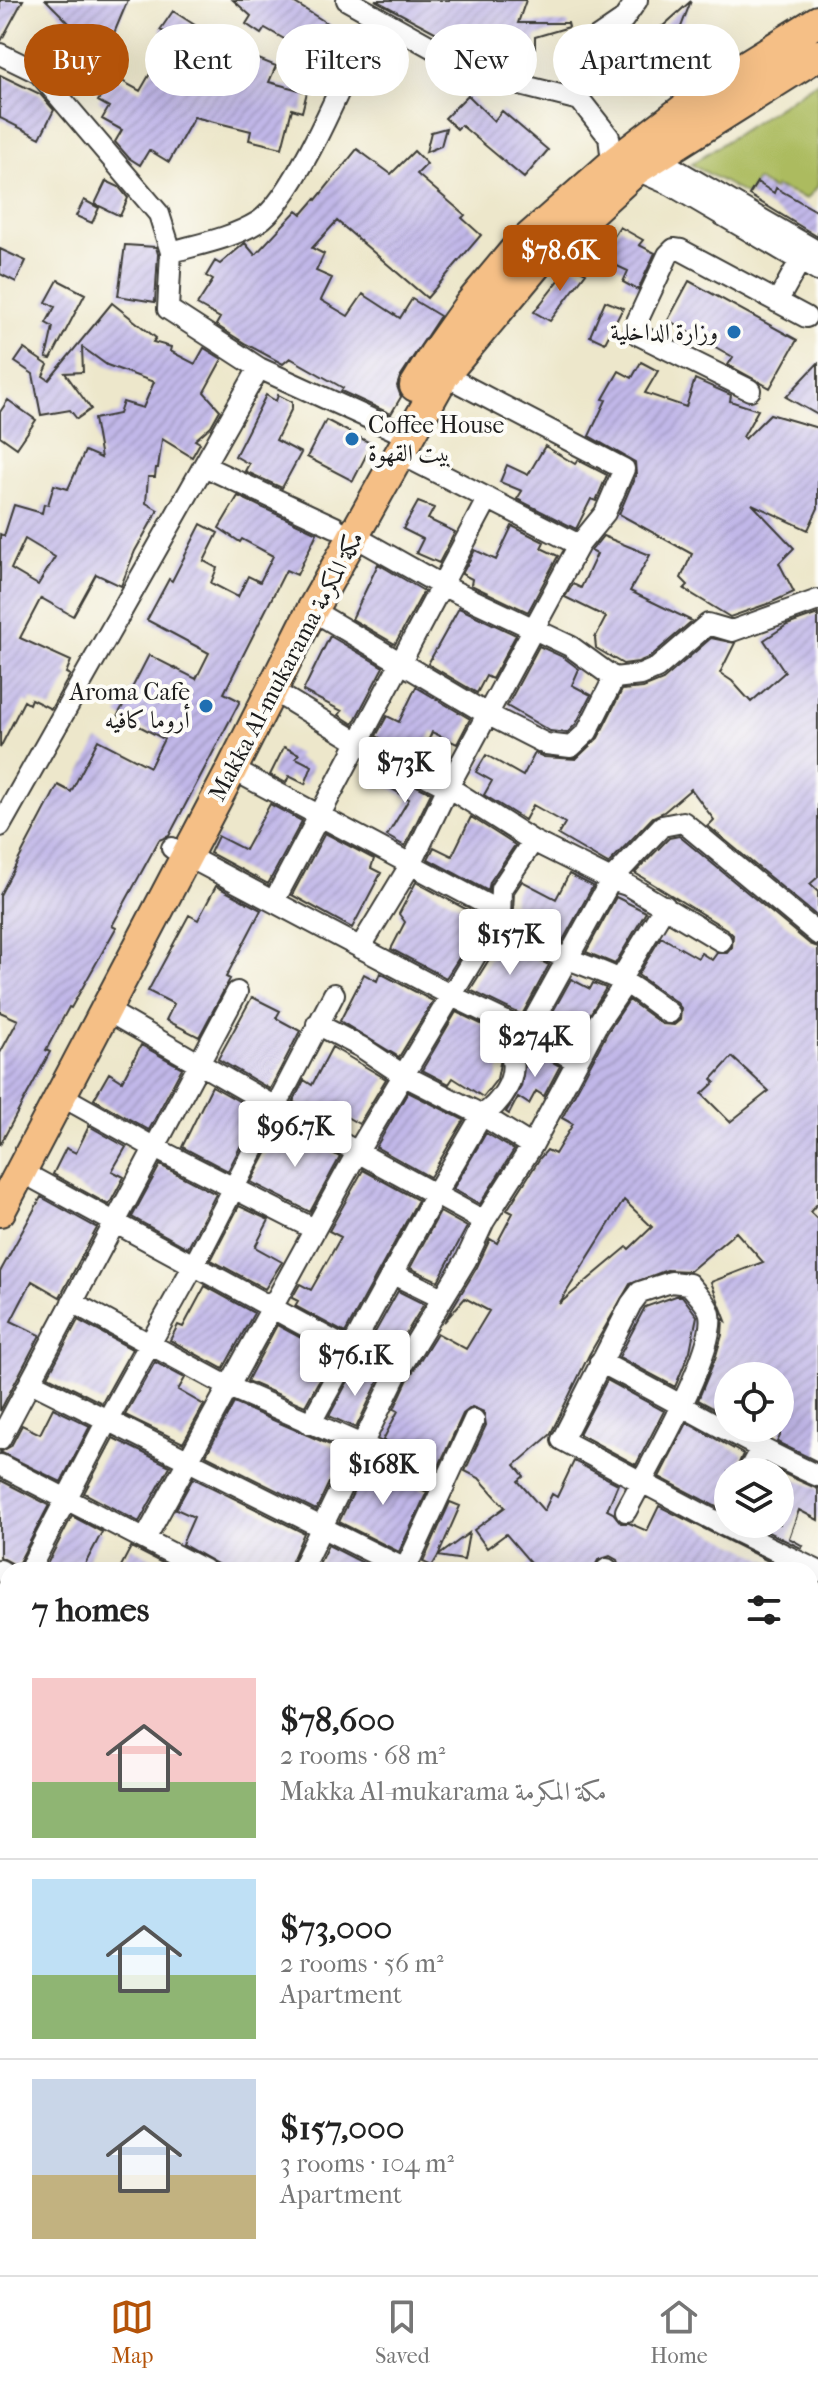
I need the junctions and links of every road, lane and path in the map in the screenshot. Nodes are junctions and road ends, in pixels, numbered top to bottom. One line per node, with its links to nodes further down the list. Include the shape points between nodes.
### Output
1 (347, 0): 3 (street)
2 (637, 0): 7 (street, via 623,20 578,56)
3 (373, 16): 7 (street, via 481,73); 9 (street, via 299,170 276,206 259,222 230,236)
4 (818, 21): 8 (highway, via 718,83)
5 (818, 55): 8 (highway)
6 (2, 58): 9 (street, via 39,73 159,214)
7 (580, 100): 8 (street)
8 (630, 154): 10 (street, via 671,185); 15 (highway, Makka Al-mukarama مكة المكرمة); 17 (highway, Makka Al-mukarama مكة المكرمة, via 516,249 470,304 434,355)
9 (171, 252): 14 (street, via 168,309)
10 (808, 253): 11 (street); 12 (street)
11 (818, 271)
12 (777, 302): 13 (street); 16 (street, via 674,249 634,328)
13 (806, 317)
14 (259, 368): 17 (street); 18 (street)
15 (444, 375): 17 (highway, Makka Al-mukarama مكة المكرمة); 21 (street, via 624,469 605,513)
16 (750, 390)
17 (399, 439): 19 (street); 20 (highway, Makka Al-mukarama مكة المكرمة)
18 (204, 466): 20 (street); 34 (street)
19 (488, 498): 21 (street); 22 (street)
20 (345, 531): 22 (street); 24 (highway, Makka Al-mukarama مكة المكرمة); 36 (highway, Makka Al-mukarama مكة المكرمة)
21 (579, 545): 25 (street)
22 (441, 585): 25 (street); 26 (street)
23 (818, 600): 27 (street, via 732,631 708,624 657,668)
24 (312, 610): 26 (street); 28 (highway, Makka Al-mukarama مكة المكرمة)
25 (532, 630): 27 (street, via 570,646); 29 (street)
26 (400, 663): 29 (street); 30 (street)
27 (614, 678): 29 (street, via 587,732 571,747 546,744)
28 (272, 690): 30 (street); 31 (highway, Makka Al-mukarama مكة المكرمة)
29 (487, 714): 32 (street)
30 (358, 742): 32 (street); 33 (street)
31 (232, 769): 33 (street); 36 (highway, Makka Al-mukarama مكة المكرمة)
32 (448, 787): 35 (street); 37 (street)
33 (320, 814): 37 (street); 39 (street)
34 (0, 826)
35 (533, 841): 38 (street); 41 (street, via 501,889)
36 (180, 852): 39 (street); 50 (highway, Makka Al-mukarama مكة المكرمة); 63 (highway, Makka Al-mukarama مكة المكرمة)
37 (411, 864): 41 (street, via 491,907); 44 (street)
38 (611, 880): 40 (street); 42 (street, via 662,826 683,822); 45 (street)
39 (274, 901): 44 (street)
40 (665, 906): 43 (street); 46 (street)
41 (500, 919): 45 (street, via 540,949); 49 (street)
42 (818, 934)
43 (721, 941)
44 (360, 948): 49 (street)
45 (567, 959): 46 (street); 53 (street)
46 (620, 980): 51 (street); 54 (street, via 620,991)
47 (237, 992): 55 (street)
48 (334, 994): 52 (street)
49 (452, 996): 53 (street); 56 (street)
50 (106, 1010): 55 (street); 57 (highway, Makka Al-mukarama مكة المكرمة)
51 (669, 1013)
52 (317, 1024): 56 (street); 58 (street)
53 (527, 1032): 54 (street); 59 (street, via 512,1059 510,1083 493,1109)
54 (576, 1061): 60 (street)
55 (199, 1063): 58 (street); 61 (street)
56 (403, 1075): 59 (street); 62 (street)
57 (60, 1095): 61 (street); 63 (highway, Makka Al-mukarama مكة المكرمة)
58 (275, 1107): 62 (street); 64 (street)
59 (482, 1115): 60 (street); 65 (street)
60 (532, 1146): 68 (street)
61 (153, 1147): 64 (street); 67 (street)
62 (358, 1151): 65 (street); 69 (street)
63 (10, 1172): 66 (highway, Makka Al-mukarama مكة المكرمة); 67 (street)
64 (235, 1187): 69 (street); 70 (street)
65 (435, 1195): 68 (street); 71 (street)
66 (0, 1211)
67 (114, 1220): 70 (street); 73 (street)
68 (484, 1221): 72 (street)
69 (314, 1229): 74 (street)
70 (194, 1265): 74 (street); 75 (street)
71 (393, 1274): 72 (street); 76 (street)
72 (442, 1298): 78 (street)
73 (72, 1302): 75 (street); 79 (street)
74 (273, 1307): 76 (street); 80 (street)
75 (150, 1342): 80 (street); 82 (street)
76 (351, 1349): 78 (street); 84 (street)
77 (600, 1362): 81 (street); 81 (street, via 640,1292 671,1282 689,1284 710,1312 709,1340); 92 (street, via 562,1440)
78 (396, 1375): 86 (street)
79 (31, 1382): 82 (street); 85 (street)
80 (229, 1387): 84 (street); 89 (street)
81 (682, 1404): 87 (street); 92 (street)
82 (108, 1419): 89 (street); 94 (street)
83 (474, 1420): 93 (street)
84 (310, 1424): 86 (street)
85 (0, 1439)
86 (361, 1446): 93 (street); 97 (street)
87 (760, 1450): 88 (street); 91 (street)
88 (756, 1458)
89 (189, 1461): 97 (street); 99 (street)
90 (0, 1465): 94 (street)
91 (818, 1476)
92 (641, 1482): 95 (street); 96 (street)
93 (444, 1487): 104 (street)
94 (65, 1500): 99 (street); 100 (street)
95 (626, 1511)
96 (714, 1513)
97 (322, 1526): 102 (street); 103 (street)
98 (766, 1538): 105 (street)
99 (145, 1539): 101 (street)
100 (33, 1562)
101 (189, 1562)
102 (305, 1562)
103 (391, 1562)
104 (410, 1562)
105 (813, 1562)

